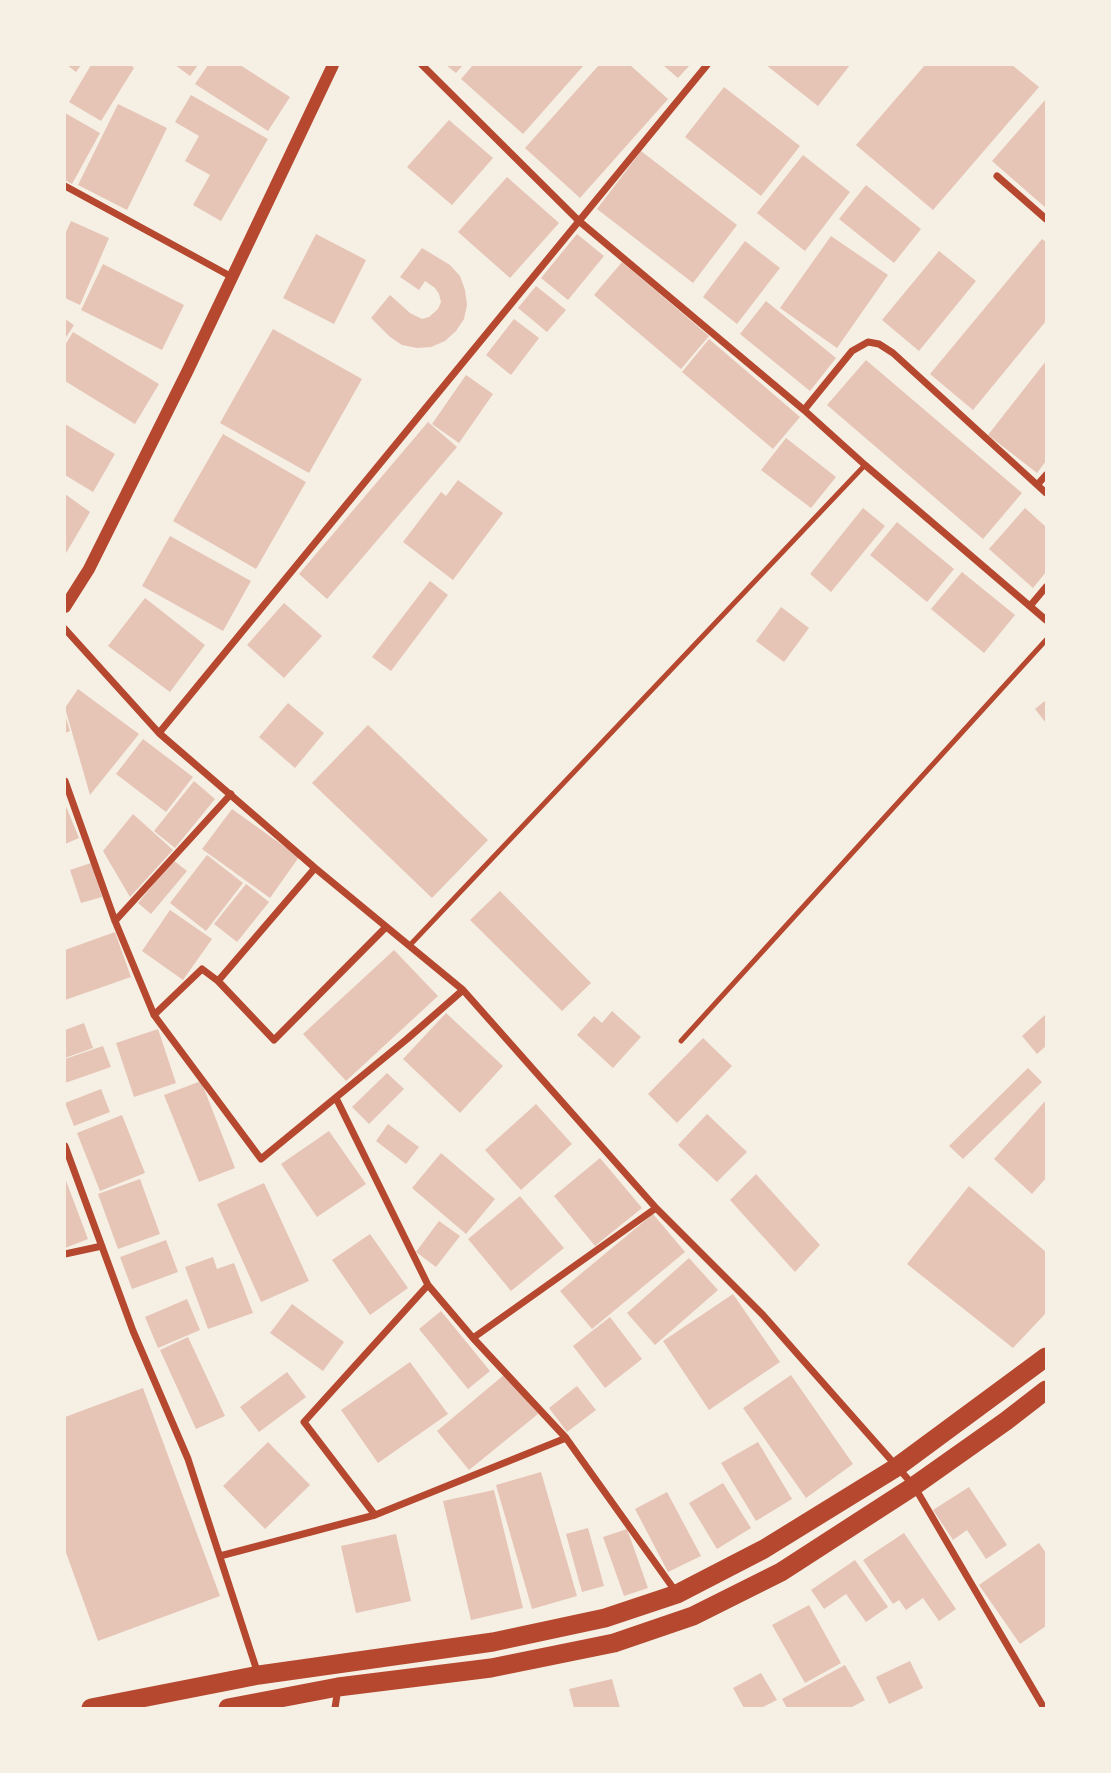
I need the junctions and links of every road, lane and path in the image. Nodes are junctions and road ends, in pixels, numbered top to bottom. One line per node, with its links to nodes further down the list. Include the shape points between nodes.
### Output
1 (333, 65): 8 (street)
2 (422, 65): 7 (street)
3 (707, 65): 7 (street)
4 (997, 176): 6 (street)
5 (65, 186): 8 (street)
6 (1046, 219)
7 (579, 221): 9 (street); 20 (street)
8 (232, 277): 16 (street, via 89,569)
9 (804, 410): 10 (street); 12 (street, via 852,351 868,342 880,344)
10 (865, 465): 15 (street); 26 (lane)
11 (1046, 475): 12 (street)
12 (1038, 484): 13 (street)
13 (1046, 493)
14 (1046, 587): 15 (street)
15 (1030, 606): 17 (street)
16 (65, 607)
17 (1046, 620)
18 (65, 629): 20 (street)
19 (1046, 640): 30 (lane)
20 (159, 733): 22 (street)
21 (65, 781): 24 (street)
22 (231, 794): 23 (street); 24 (street)
23 (315, 868): 25 (street); 27 (street)
24 (116, 921): 29 (street)
25 (386, 927): 26 (street); 27 (street, via 274,1040)
26 (410, 945): 28 (street)
27 (218, 981): 29 (street, via 202,969)
28 (463, 990): 31 (street); 33 (street)
29 (154, 1016): 31 (street, via 261,1159)
30 (681, 1041)
31 (336, 1098): 36 (street)
32 (65, 1146): 34 (street)
33 (656, 1208): 37 (street); 41 (street, via 763,1315)
34 (102, 1246): 35 (street); 44 (street, via 188,1459)
35 (65, 1254)
36 (428, 1284): 37 (street); 43 (street, via 304,1422)
37 (473, 1338): 40 (street)
38 (1046, 1357): 41 (highway)
39 (1046, 1390): 42 (highway)
40 (566, 1438): 43 (street); 45 (street)
41 (897, 1466): 42 (street); 45 (highway, via 764,1549)
42 (914, 1486): 47 (highway, via 781,1572 693,1616 614,1643 491,1668); 51 (street)
43 (375, 1515): 44 (street)
44 (220, 1556): 46 (street)
45 (677, 1594): 46 (highway, via 605,1618 493,1642)
46 (259, 1675): 48 (highway)
47 (338, 1687): 49 (highway); 50 (street)
48 (91, 1708)
49 (228, 1708)
50 (335, 1708)
51 (1044, 1708)

